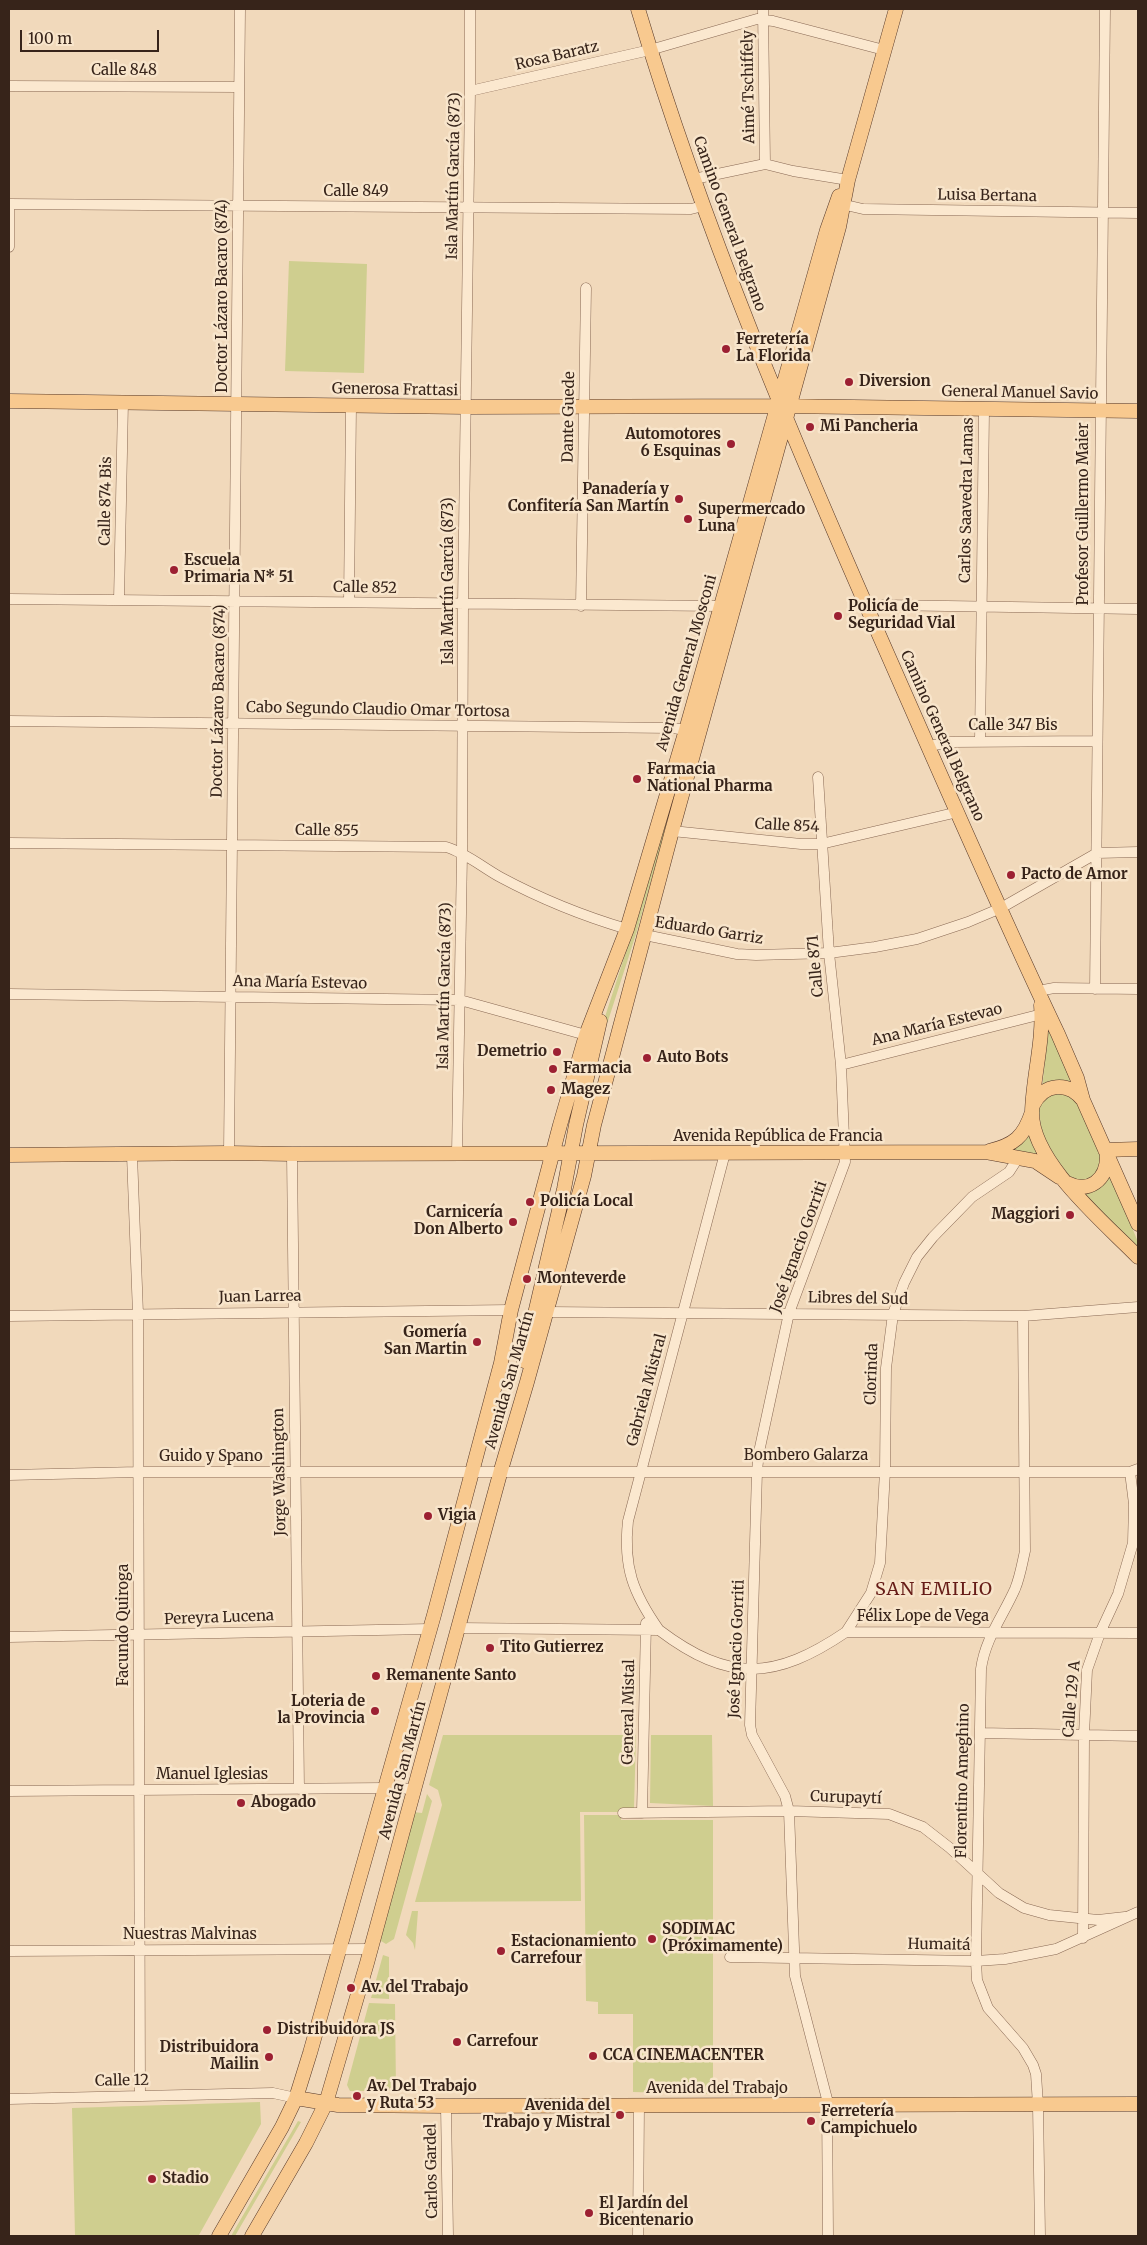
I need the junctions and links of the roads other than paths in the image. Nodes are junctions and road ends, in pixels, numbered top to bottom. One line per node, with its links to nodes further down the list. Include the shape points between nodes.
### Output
1 (240, 9): 10 (street, Doctor Lázaro Bacaro (874))
2 (470, 9): 11 (street, Isla Martín García (873))
3 (638, 9): 7 (main road, Camino General Belgrano)
4 (896, 9): 8 (main road, Avenida General Mosconi)
5 (1105, 9): 20 (street, Profesor Guillermo Maier)
6 (763, 14): 7 (street, Rosa Baratz); 8 (street); 12 (street, Aimé Tschiffely)
7 (650, 50): 11 (street, Rosa Baratz); 13 (main road, Camino General Belgrano)
8 (884, 50): 14 (main road, Avenida General Mosconi)
9 (9, 86): 10 (street, Calle 848)
10 (239, 87): 17 (street, Doctor Lázaro Bacaro (874))
11 (470, 91): 19 (street, Isla Martín García (873))
12 (765, 164): 13 (street); 14 (street)
13 (694, 179): 18 (main road, Camino General Belgrano)
14 (848, 180): 16 (main road, Avenida General Mosconi)
15 (9, 204): 17 (street, Calle 849); 22 (street)
16 (840, 204): 20 (street, Luisa Bertana, via 863,209); 30 (main road, Avenida General Mosconi)
17 (238, 206): 19 (street, Calle 849); 26 (street, Doctor Lázaro Bacaro (874))
18 (703, 206): 19 (street, Calle 849, via 691,209); 30 (main road, Camino General Belgrano)
19 (469, 207): 28 (street, Isla Martín García (873))
20 (1104, 212): 21 (street, Luisa Bertana); 32 (street, Profesor Guillermo Maier)
21 (1138, 212)
22 (9, 247)
23 (586, 288): 29 (street, Dante Guede)
24 (9, 401): 25 (main road, Generosa Frattasi)
25 (123, 402): 26 (main road, Generosa Frattasi); 35 (street, Calle 874 Bis)
26 (238, 404): 27 (main road, Generosa Frattasi); 36 (street, Doctor Lázaro Bacaro (874))
27 (351, 406): 28 (main road, Generosa Frattasi); 37 (street)
28 (466, 407): 29 (main road, Generosa Frattasi); 38 (street, Isla Martín García (873))
29 (584, 408): 30 (main road, Generosa Frattasi); 39 (street, Dante Guede)
30 (782, 408): 31 (main road, General Manuel Savio); 40 (main road, Avenida General Mosconi); 44 (main road, Camino General Belgrano); 54 (main road, Avenida General Mosconi)
31 (984, 410): 32 (main road, General Manuel Savio); 41 (street, Carlos Saavedra Lamas)
32 (1100, 410): 33 (main road, General Manuel Savio); 42 (street, Profesor Guillermo Maier)
33 (1138, 411)
34 (9, 599): 35 (street, Calle 852)
35 (119, 600): 36 (street, Calle 852)
36 (235, 601): 37 (street, Calle 852); 46 (street, Doctor Lázaro Bacaro (874))
37 (349, 602): 38 (street, Calle 852)
38 (463, 604): 39 (street, Calle 852); 47 (street, Isla Martín García (873))
39 (581, 606): 40 (street, Calle 852)
40 (720, 606): 48 (main road, Avenida General Mosconi)
41 (981, 608): 42 (street); 44 (street, via 883,606); 50 (street, Carlos Saavedra Lamas)
42 (1098, 609): 43 (street); 49 (street, Profesor Guillermo Maier)
43 (1138, 609)
44 (869, 610): 51 (main road, Camino General Belgrano)
45 (9, 721): 46 (street, Cabo Segundo Claudio Omar Tortosa)
46 (233, 724): 47 (street, Cabo Segundo Claudio Omar Tortosa); 57 (street, Doctor Lázaro Bacaro (874))
47 (464, 726): 48 (street, Cabo Segundo Claudio Omar Tortosa); 60 (street, Isla Martín García (873))
48 (686, 730): 62 (main road, Avenida General Mosconi)
49 (1097, 741): 50 (street, Calle 347 Bis); 59 (street, Profesor Guillermo Maier)
50 (980, 742): 51 (street, Calle 347 Bis)
51 (929, 746): 53 (main road, Camino General Belgrano)
52 (818, 777): 56 (street, Calle 871)
53 (958, 812): 56 (street, Calle 854); 61 (main road, Camino General Belgrano)
54 (672, 831): 56 (street, Calle 854); 63 (main road, Avenida General Mosconi)
55 (9, 843): 57 (street, Calle 855)
56 (821, 844): 64 (street, Calle 871)
57 (231, 845): 60 (street, Calle 855, via 446,847); 69 (street, Doctor Lázaro Bacaro (874))
58 (1138, 852): 59 (street)
59 (1097, 853): 61 (street, Eduardo Garriz); 65 (street, Profesor Guillermo Maier)
60 (462, 854): 62 (street, Calle 855, via 500,877 551,901); 70 (street, Isla Martín García (873))
61 (1001, 908): 64 (street, Eduardo Garriz, via 916,939); 68 (main road, Camino General Belgrano)
62 (627, 930): 72 (main road, Avenida General Mosconi); 81 (main road, via 598,1027)
63 (645, 935): 64 (street, Eduardo Garriz, via 737,954); 86 (main road, Avenida General Mosconi)
64 (829, 953): 73 (street, Calle 871)
65 (1094, 989): 66 (street); 68 (street, via 1054,988)
66 (1138, 989)
67 (9, 994): 69 (street, Ana María Estevao)
68 (1039, 994): 71 (main road, Camino General Belgrano); 74 (main road, Camino General Belgrano, via 1077,1078)
69 (230, 997): 70 (street, Ana María Estevao); 78 (street, Doctor Lázaro Bacaro (874))
70 (460, 1000): 72 (street, Ana María Estevao); 79 (street, Isla Martín García (873))
71 (1042, 1014): 73 (street, Ana María Estevao); 75 (main road, Camino General Belgrano)
72 (586, 1035): 80 (main road, Avenida General Mosconi)
73 (841, 1065): 83 (street, Calle 871)
74 (1083, 1100): 75 (main road, via 1069,1089 1055,1086 1044,1090); 84 (main road, Camino General Belgrano)
75 (1032, 1109): 77 (main road, Avenida República de Francia, via 1025,1129 1014,1142); 90 (main road, Camino General Belgrano, via 1040,1141)
76 (1138, 1150): 84 (main road)
77 (986, 1152): 83 (main road, Avenida República de Francia); 89 (main road, Avenida República de Francia)
78 (229, 1153): 85 (main road, Avenida República de Francia); 87 (main road, Avenida República de Francia)
79 (457, 1153): 80 (main road, Avenida República de Francia); 85 (main road, Avenida República de Francia)
80 (552, 1153): 81 (main road, Avenida República de Francia); 94 (main road, Avenida San Martín)
81 (570, 1153): 86 (main road, Avenida República de Francia); 103 (main road, via 517,1391)
82 (725, 1153): 83 (main road, Avenida República de Francia); 86 (main road, Avenida República de Francia); 99 (street, Gabriela Mistral)
83 (845, 1153): 97 (street, José Ignacio Gorriti, via 844,1168)
84 (1106, 1153): 90 (main road, via 1103,1176 1094,1184 1081,1188); 91 (main road, Camino General Belgrano)
85 (292, 1154): 95 (street, Jorge Washington)
86 (589, 1154): 96 (main road, Avenida San Martín)
87 (132, 1155): 88 (main road, Avenida República de Francia); 98 (street, Facundo Quiroga)
88 (9, 1156)
89 (1018, 1158): 90 (main road, Avenida República de Francia, via 1035,1162); 100 (street, Clorinda, via 1009,1172 972,1197 932,1237 917,1257)
90 (1061, 1179): 92 (main road, Camino General Belgrano)
91 (1138, 1224)
92 (1138, 1257)
93 (1138, 1307): 102 (street, Libres del Sud)
94 (511, 1310): 95 (street, Juan Larrea); 104 (main road, Avenida San Martín, via 501,1363)
95 (293, 1312): 98 (street, Juan Larrea); 112 (street, Jorge Washington)
96 (546, 1312): 99 (street, Libres del Sud); 103 (main road, Avenida San Martín)
97 (789, 1313): 99 (street, Libres del Sud); 100 (street, Libres del Sud); 107 (street, José Ignacio Gorriti)
98 (138, 1314): 101 (street, Juan Larrea); 110 (street, Facundo Quiroga)
99 (682, 1314): 111 (street, Gabriela Mistral)
100 (893, 1314): 102 (street, Libres del Sud); 108 (street, Clorinda, via 886,1368)
101 (9, 1316)
102 (1023, 1316): 109 (street, Florentino Ameghino)
103 (507, 1451): 105 (main road, Avenida San Martín)
104 (473, 1470): 105 (street, Bombero Galarza); 112 (street, Guido y Spano); 116 (main road, Avenida San Martín)
105 (501, 1470): 111 (street, Bombero Galarza); 115 (main road, Avenida San Martín)
106 (1134, 1470): 109 (street, Bombero Galarza); 122 (street, Calle 129 A, via 1133,1543 1118,1594)
107 (757, 1471): 108 (street, Bombero Galarza); 111 (street, Bombero Galarza); 126 (street, José Ignacio Gorriti)
108 (885, 1471): 109 (street, Bombero Galarza); 120 (street, Clorinda, via 877,1578 864,1606)
109 (1026, 1471): 121 (street, Florentino Ameghino, via 1025,1551 1021,1573)
110 (138, 1472): 112 (street, Guido y Spano); 113 (street, Guido y Spano); 124 (street, Facundo Quiroga)
111 (640, 1472): 114 (street, Gabriela Mistral, via 626,1543 633,1588)
112 (295, 1473): 119 (street, Jorge Washington)
113 (9, 1475)
114 (646, 1612): 117 (street, General Mistal); 118 (street, Gabriela Mistral)
115 (458, 1628): 117 (street); 132 (main road, Avenida San Martín)
116 (430, 1630): 119 (street, Pereyra Lucena); 130 (main road, Avenida San Martín)
117 (645, 1630): 118 (street); 137 (street, General Mistal)
118 (659, 1630): 126 (street, Félix Lope de Vega, via 682,1648 703,1658)
119 (298, 1631): 124 (street, Pereyra Lucena); 131 (street, Jorge Washington)
120 (846, 1632): 121 (street, Félix Lope de Vega); 126 (street, Félix Lope de Vega, via 801,1659)
121 (992, 1632): 122 (street, Félix Lope de Vega); 127 (street, Florentino Ameghino, via 982,1658)
122 (1100, 1633): 123 (street, Félix Lope de Vega); 128 (street, Calle 129 A, via 1087,1670)
123 (1138, 1633)
124 (139, 1635): 125 (street, Pereyra Lucena); 133 (street, Facundo Quiroga)
125 (9, 1637)
126 (752, 1671): 135 (street, José Ignacio Gorriti, via 752,1735 785,1796)
127 (980, 1733): 128 (street); 138 (street, Florentino Ameghino)
128 (1084, 1735): 129 (street); 141 (street, Calle 129 A)
129 (1138, 1736)
130 (386, 1788): 131 (street, Manuel Iglesias); 132 (street, Manuel Iglesias); 143 (main road, Avenida San Martín)
131 (299, 1789): 133 (street, Manuel Iglesias)
132 (414, 1789): 144 (main road, Avenida San Martín)
133 (140, 1790): 134 (street, Manuel Iglesias); 146 (street, Facundo Quiroga)
134 (9, 1792)
135 (789, 1811): 137 (street, Curupaytí); 138 (street, Curupaytí, via 878,1813 905,1819 936,1836); 148 (street, José Ignacio Gorriti)
136 (623, 1813): 137 (street, Curupaytí)
137 (642, 1813)
138 (976, 1873): 141 (street, Curupaytí, via 998,1893 1024,1908); 149 (street, Florentino Ameghino)
139 (1138, 1912): 140 (street, Humaitá)
140 (1125, 1917): 141 (street, Curupaytí); 142 (street, Humaitá)
141 (1082, 1919): 142 (street, Calle 129 A)
142 (1082, 1938): 149 (street, Humaitá, via 1036,1954)
143 (338, 1949): 144 (street, Nuestras Malvinas); 146 (street, Nuestras Malvinas); 151 (main road, Avenida San Martín)
144 (371, 1950): 153 (main road, Avenida San Martín)
145 (9, 1951): 146 (street, Nuestras Malvinas)
146 (140, 1951): 150 (street, Facundo Quiroga)
147 (730, 1957): 148 (street, Humaitá)
148 (793, 1957): 149 (street, Humaitá); 156 (street, José Ignacio Gorriti)
149 (976, 1961): 157 (street, Florentino Ameghino, via 977,1980 988,2008 1023,2048 1033,2065)
150 (140, 2096): 151 (street, Calle 12, via 273,2093); 152 (street, Calle 12)
151 (296, 2098): 153 (main road, Avenida del Trabajo); 159 (main road, Avenida San Martín)
152 (9, 2099)
153 (326, 2103): 158 (main road, Avenida del Trabajo); 160 (main road, Avenida San Martín)
154 (639, 2104): 156 (main road, Avenida del Trabajo); 158 (main road, Avenida del Trabajo); 162 (street)
155 (1138, 2104): 157 (main road, Avenida del Trabajo)
156 (827, 2105): 157 (main road, Avenida del Trabajo); 163 (street, José Ignacio Gorriti)
157 (1038, 2105): 164 (street, Florentino Ameghino)
158 (446, 2106): 161 (street, Carlos Gardel)
159 (219, 2236)
160 (252, 2236)
161 (448, 2236)
162 (638, 2236)
163 (828, 2236)
164 (1040, 2236)

